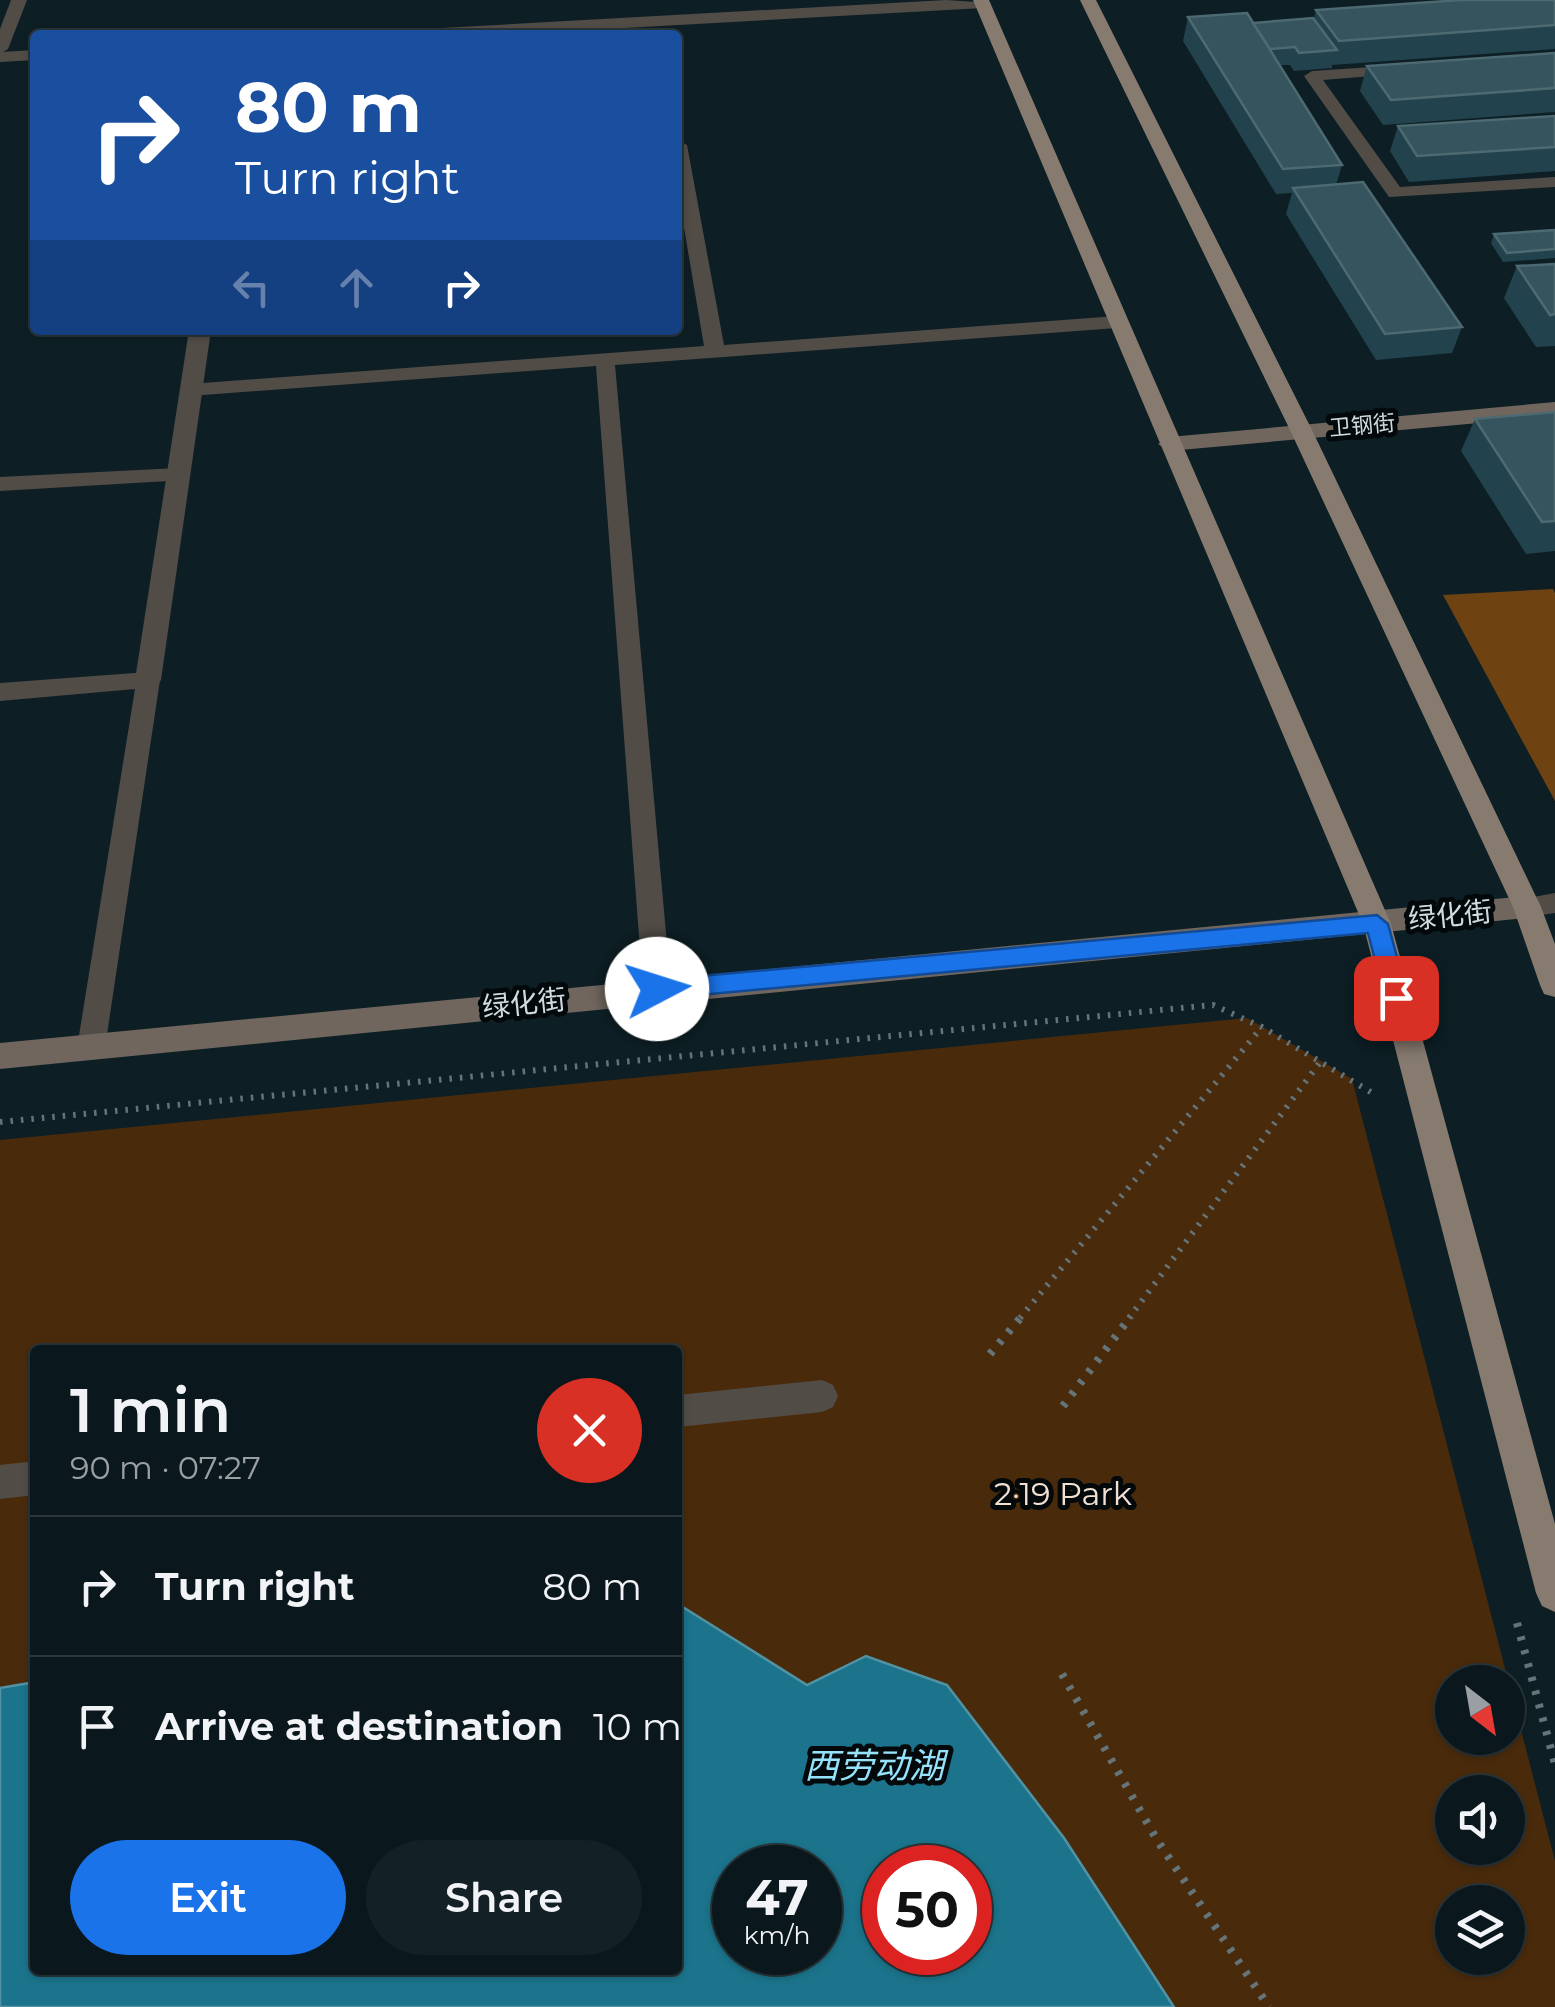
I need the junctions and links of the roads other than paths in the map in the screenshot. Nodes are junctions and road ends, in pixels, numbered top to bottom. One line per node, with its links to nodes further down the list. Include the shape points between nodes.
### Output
1 (1088, 0): 18 (main road)
2 (16, 1): 6 (lane)
3 (982, 2): 4 (street); 12 (main road)
4 (656, 28): 5 (street)
5 (584, 30)
6 (0, 53): 7 (street)
7 (30, 55)
8 (1424, 68): 9 (lane, via 1312,76 1395,193)
9 (1555, 182)
10 (682, 190): 11 (lane)
11 (685, 223): 14 (lane)
12 (1117, 322): 14 (lane); 19 (main road)
13 (199, 335): 16 (street)
14 (716, 351): 15 (lane)
15 (605, 360): 16 (lane); 27 (lane)
16 (190, 390): 20 (street)
17 (1555, 409): 18 (main road, 卫钢街)
18 (1301, 430): 19 (main road, 卫钢街); 24 (main road)
19 (1169, 444): 25 (main road)
20 (178, 474): 21 (lane); 22 (street)
21 (0, 484)
22 (148, 680): 23 (lane); 28 (lane)
23 (0, 692)
24 (1541, 905): 25 (main road, 绿化街); 26 (main road)
25 (1377, 924): 27 (main road, 绿化街); 34 (main road)
26 (1555, 985)
27 (657, 989): 28 (main road, 绿化街)
28 (92, 1048): 29 (main road, 绿化街)
29 (0, 1056)
30 (822, 1396): 31 (lane)
31 (682, 1411)
32 (30, 1479): 33 (lane)
33 (0, 1482)
34 (1555, 1593)

